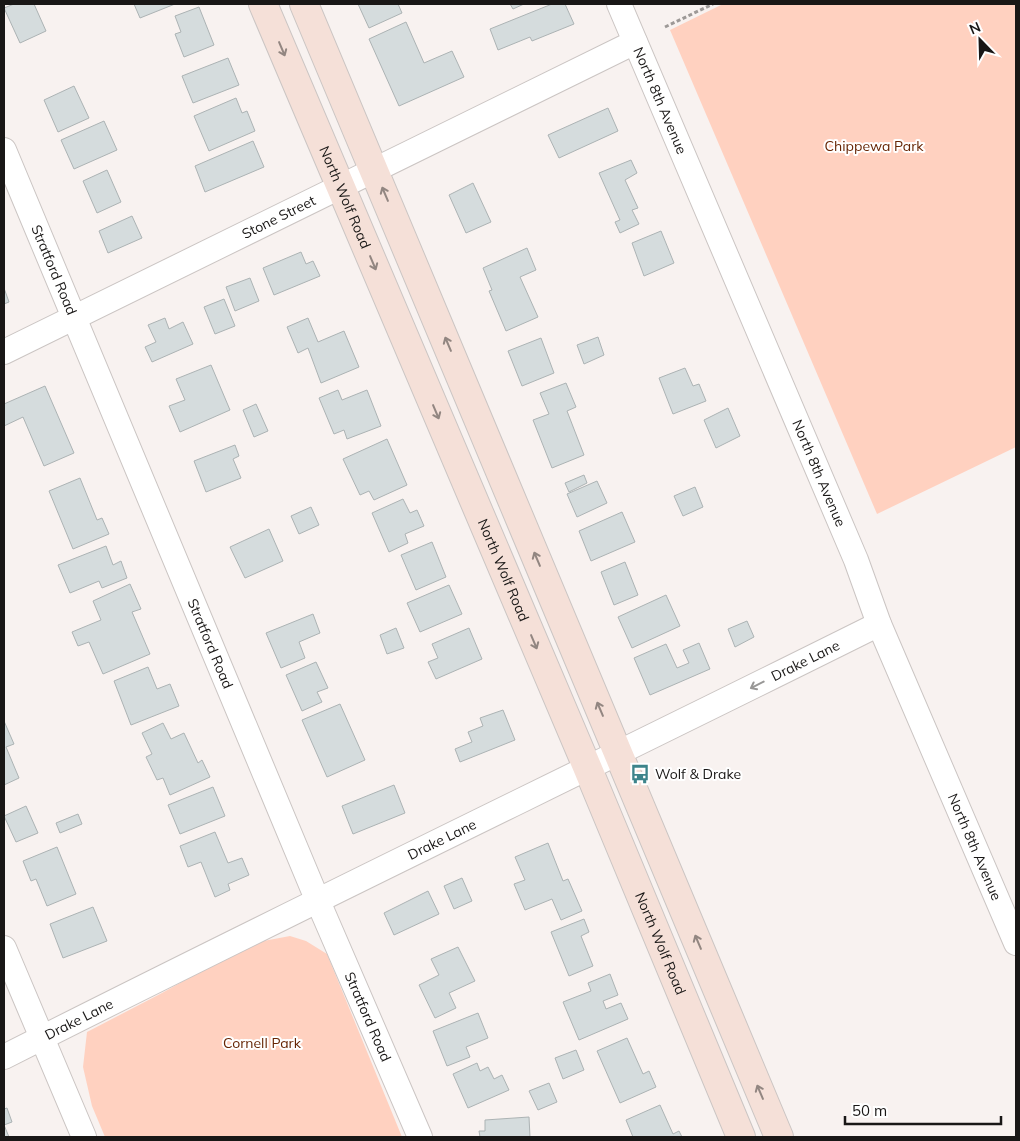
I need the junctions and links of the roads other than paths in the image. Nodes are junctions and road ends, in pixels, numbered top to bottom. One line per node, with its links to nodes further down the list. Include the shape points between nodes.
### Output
1 (263, 4): 7 (main road, North Wolf Road, one-way to 7)
2 (304, 4): 6 (main road)
3 (619, 4): 4 (street, North 8th Avenue)
4 (635, 42): 6 (street, Stone Street); 10 (street, North 8th Avenue, via 856,560)
5 (4, 150): 8 (street, Stratford Road)
6 (375, 170): 7 (street, Stone Street); 11 (main road, one-way to 6)
7 (340, 187): 8 (street, Stone Street); 12 (main road, North Wolf Road, one-way to 12)
8 (74, 318): 9 (street, Stone Street); 13 (street, Stratford Road)
9 (4, 352)
10 (879, 624): 11 (street, Drake Lane, one-way to 11); 14 (street, North 8th Avenue)
11 (619, 754): 12 (street, Drake Lane); 21 (main road, one-way to 11)
12 (588, 769): 13 (street, Drake Lane); 20 (main road, North Wolf Road)
13 (317, 899): 16 (street, Drake Lane); 19 (street, Stratford Road)
14 (1016, 943)
15 (4, 948): 16 (street)
16 (41, 1038): 17 (street, Drake Lane); 18 (street)
17 (4, 1057)
18 (84, 1137)
19 (420, 1137)
20 (741, 1137)
21 (779, 1137)

